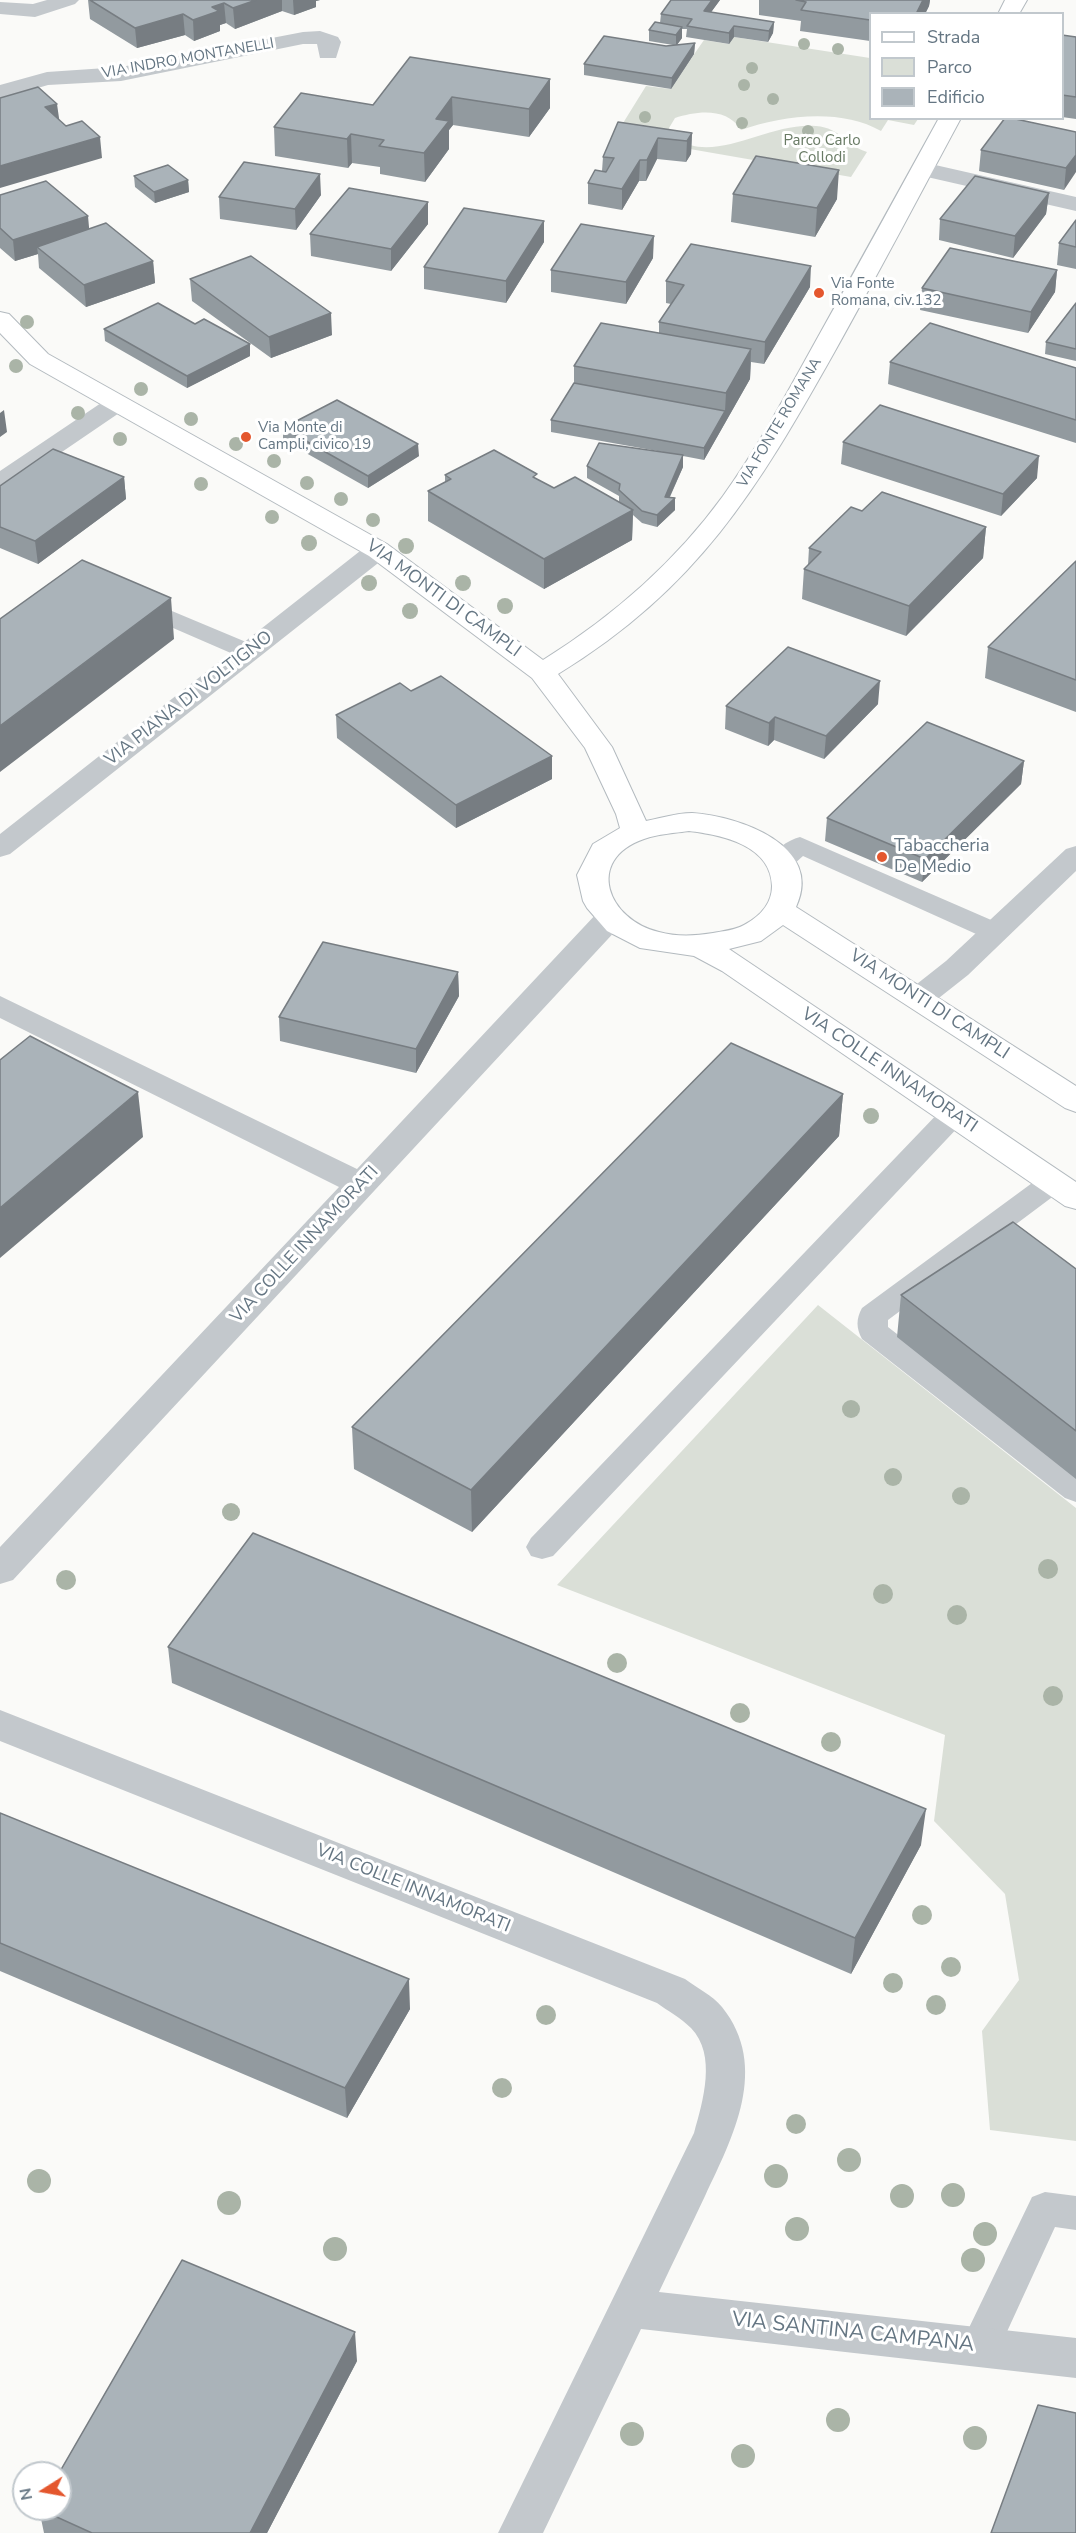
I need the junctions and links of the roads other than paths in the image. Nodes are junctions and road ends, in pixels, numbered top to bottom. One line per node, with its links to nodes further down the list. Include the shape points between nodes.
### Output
1 (68, 0): 2 (street, via 35,11)
2 (0, 8)
3 (328, 52): 4 (street, VIA INDRO MONTANELLI, via 330,42 320,37 303,38 121,74 46,79)
4 (0, 92)
5 (949, 120): 6 (street, VIA FONTE ROMANA)
6 (922, 169): 7 (street); 14 (street, VIA FONTE ROMANA, via 763,456 730,505 686,557 614,625)
7 (1076, 204)
8 (0, 319): 9 (street, VIA MONTI DI CAMPLI, via 39,358)
9 (116, 404): 10 (street); 11 (street, VIA MONTI DI CAMPLI)
10 (0, 483)
11 (378, 550): 13 (street, VIA PIANA DI VOLTIGNO); 14 (street, VIA MONTI DI CAMPLI)
12 (114, 594): 13 (lane)
13 (249, 652): 16 (street, VIA PIANA DI VOLTIGNO)
14 (542, 672): 15 (street, VIA MONTI DI CAMPLI, via 598,747)
15 (635, 832): 18 (street, via 689,822 727,828 758,842); 20 (street, via 603,852 592,871 595,900)
16 (0, 848)
17 (1076, 855): 21 (street)
18 (780, 862): 19 (street, via 787,887); 21 (lane, via 801,845)
19 (780, 910): 22 (street, via 748,935); 23 (street, VIA MONTI DI CAMPLI)
20 (609, 919): 22 (street, via 649,940); 27 (street, VIA COLLE INNAMORATI)
21 (995, 932): 23 (street)
22 (700, 947): 26 (street, VIA COLLE INNAMORATI, via 733,964)
23 (919, 998): 25 (street, VIA MONTI DI CAMPLI)
24 (0, 1006): 27 (street)
25 (1076, 1101)
26 (953, 1115): 28 (street, VIA COLLE INNAMORATI); 30 (lane)
27 (362, 1185): 31 (street, VIA COLLE INNAMORATI)
28 (1064, 1190): 29 (lane, via 873,1316 873,1331)
29 (1076, 1490)
30 (542, 1547)
31 (0, 1570)
32 (0, 1725): 34 (street, VIA COLLE INNAMORATI, via 671,1991 708,2019 726,2056 725,2094 714,2134)
33 (1076, 2213): 35 (lane, via 1045,2209)
34 (629, 2308): 35 (street, VIA SANTINA CAMPANA); 37 (street)
35 (980, 2347): 36 (street, VIA SANTINA CAMPANA)
36 (1076, 2358)
37 (520, 2533)

